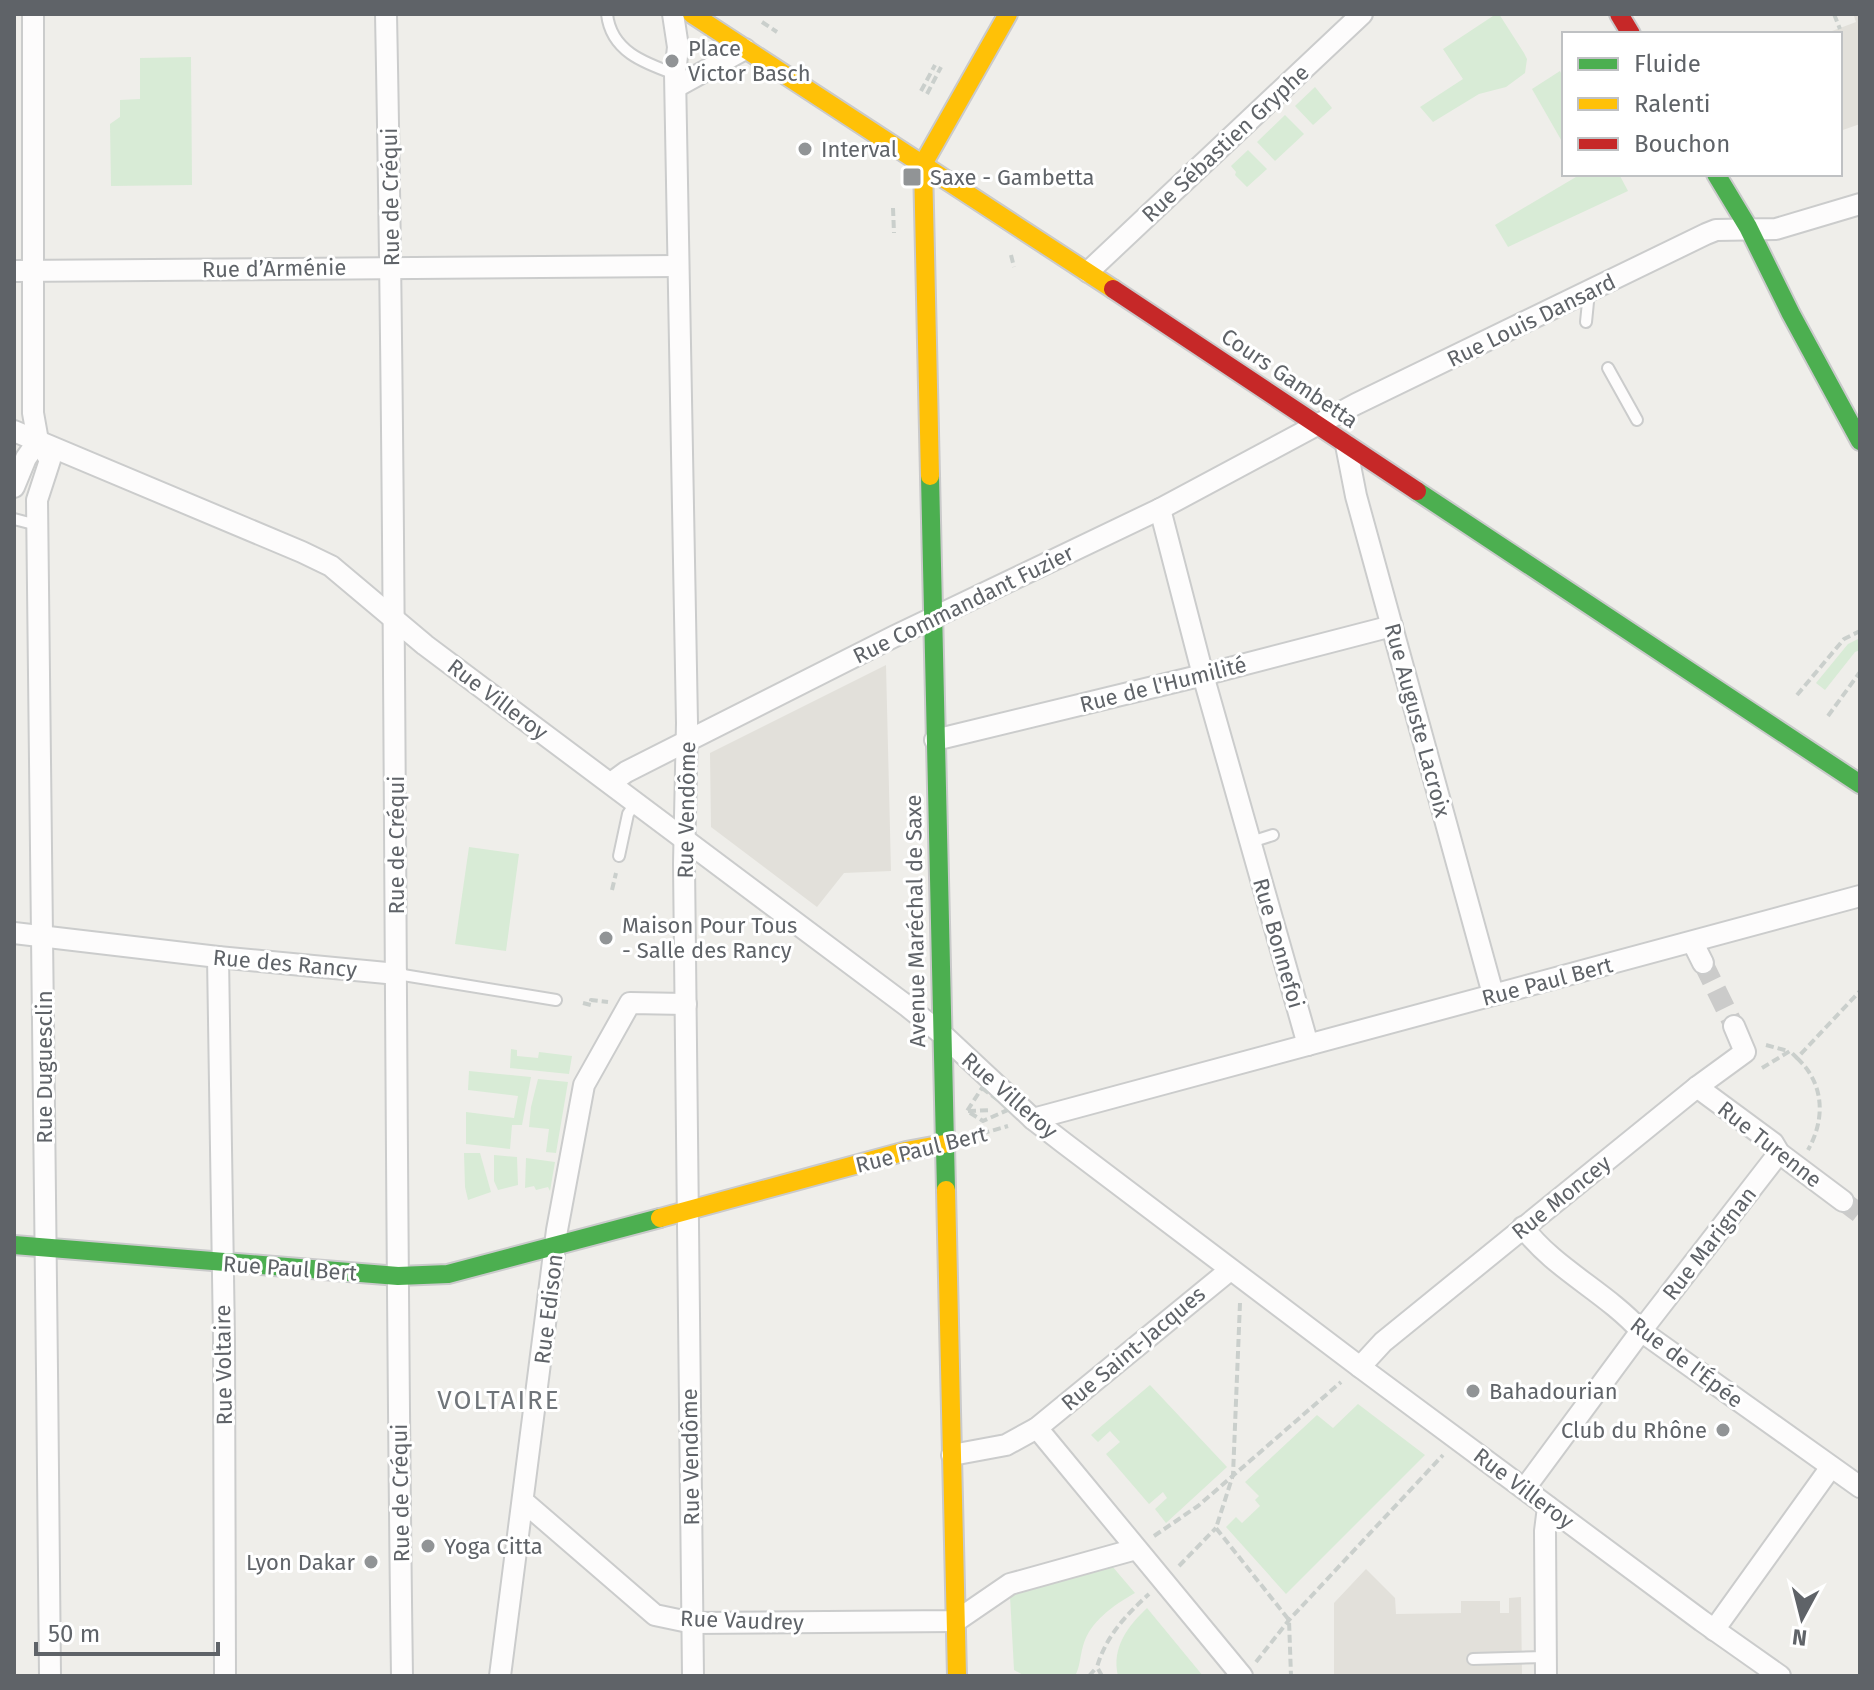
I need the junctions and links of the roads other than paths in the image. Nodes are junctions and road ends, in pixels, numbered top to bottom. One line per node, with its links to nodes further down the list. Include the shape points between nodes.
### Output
1 (33, 14): 18 (street)
2 (386, 14): 17 (street, Rue de Créqui)
3 (607, 14): 11 (lane, via 615,38 628,53)
4 (673, 14): 11 (street, Rue Vendôme, via 678,47)
5 (692, 14): 10 (main road, Cours Gambetta, via 722,28)
6 (1008, 14): 12 (main road)
7 (1362, 14): 19 (street, Rue Sébastien Gryphe)
8 (1619, 14): 9 (main road)
9 (1630, 32)
10 (745, 49): 11 (street); 12 (main road, Cours Gambetta)
11 (675, 81): 16 (street, Rue Vendôme)
12 (923, 164): 19 (main road, Cours Gambetta); 34 (main road, Avenue Maréchal de Saxe)
13 (1717, 176): 15 (main road)
14 (1860, 204): 15 (street, Rue Louis Dansard, via 1776,229)
15 (1748, 227): 20 (street, Rue Louis Dansard, via 1716,230); 27 (main road)
16 (678, 266): 17 (street, Rue d’Arménie); 39 (street, Rue Vendôme)
17 (391, 267): 18 (street, Rue d’Arménie); 35 (street, Rue de Créqui)
18 (23, 271): 26 (street)
19 (1088, 272): 24 (main road, Cours Gambetta)
20 (1589, 292): 21 (lane); 24 (street, Rue Louis Dansard)
21 (1586, 322)
22 (1608, 368): 23 (lane)
23 (1637, 420)
24 (1317, 426): 28 (main road, Cours Gambetta); 31 (street, Rue Commandant Fuzier)
25 (14, 431): 26 (street, Rue Villeroy)
26 (38, 441): 29 (street, Rue Villeroy); 30 (street)
27 (1860, 441)
28 (1346, 445): 36 (street, Rue Auguste Lacroix); 41 (main road, Cours Gambetta)
29 (57, 456): 33 (street, Rue Duguesclin, via 37,500); 35 (street, Rue Villeroy, via 321,561)
30 (14, 487)
31 (1160, 509): 34 (street, Rue Commandant Fuzier); 37 (street, Rue Bonnefoi)
32 (14, 519): 33 (lane)
33 (37, 525): 49 (street, Rue Duguesclin)
34 (932, 618): 38 (main road, Avenue Maréchal de Saxe); 39 (street, Rue Commandant Fuzier)
35 (395, 621): 40 (street, Rue Villeroy); 53 (street, Rue de Créqui)
36 (1392, 626): 37 (street, Rue de l'Humilité); 54 (street, Rue Auguste Lacroix)
37 (1203, 675): 38 (street, Rue de l'Humilité); 45 (street, Rue Bonnefoi)
38 (935, 740): 58 (main road, Avenue Maréchal de Saxe)
39 (687, 743): 40 (street, Rue Commandant Fuzier); 44 (street, Rue Vendôme)
40 (611, 783): 42 (street, Rue Villeroy)
41 (1860, 784)
42 (636, 802): 44 (street, Rue Villeroy); 46 (lane, via 628,814)
43 (1273, 835): 45 (lane)
44 (685, 840): 56 (street, Rue Vendôme); 58 (street, Rue Villeroy)
45 (1251, 842): 59 (street, Rue Bonnefoi)
46 (619, 856)
47 (1860, 896): 50 (street, Rue Paul Bert)
48 (14, 933): 49 (street, Rue des Rancy)
49 (44, 936): 51 (street, Rue des Rancy); 69 (street, Rue Duguesclin)
50 (1693, 943): 52 (street); 54 (street, Rue Paul Bert)
51 (218, 957): 53 (street, Rue des Rancy); 70 (street, Rue Voltaire)
52 (1703, 963)
53 (397, 974): 55 (lane, Rue des Rancy); 72 (street, Rue de Créqui)
54 (1493, 994): 59 (street, Rue Paul Bert)
55 (556, 1000)
56 (686, 1004): 65 (street, Rue Vendôme); 68 (street, Rue Edison, via 630,1003 584,1085)
57 (1734, 1026): 60 (street, Rue Moncey, via 1745,1052)
58 (942, 1034): 61 (street, Rue Villeroy); 62 (main road, Avenue Maréchal de Saxe)
59 (1308, 1045): 61 (street, Rue Paul Bert)
60 (1697, 1087): 63 (street, Rue Turenne, via 1773,1143); 66 (street, Rue Moncey)
61 (1033, 1119): 71 (street, Rue Villeroy)
62 (944, 1144): 65 (main road, Rue Paul Bert); 76 (main road, Avenue Maréchal de Saxe)
63 (1779, 1153): 64 (street, Rue Turenne, via 1801,1159); 73 (street, Rue Marignan)
64 (1843, 1201)
65 (687, 1211): 68 (main road, Rue Paul Bert); 84 (street, Rue Vendôme)
66 (1523, 1227): 73 (street, Rue de l'Épée); 74 (street, Rue Moncey)
67 (14, 1245): 69 (main road, Rue Paul Bert)
68 (556, 1247): 72 (main road, Rue Paul Bert, via 448,1274); 80 (street, Rue Edison)
69 (45, 1248): 70 (main road, Rue Paul Bert); 89 (street, Rue Duguesclin)
70 (221, 1263): 72 (main road, Rue Paul Bert); 90 (street, Rue Voltaire)
71 (1230, 1270): 74 (street, Rue Villeroy); 75 (street, Rue Saint-Jacques)
72 (398, 1276): 91 (street, Rue de Créqui)
73 (1641, 1331): 77 (street, Rue de l'Épée); 79 (street, Rue Marignan)
74 (1360, 1367): 79 (street, Rue Villeroy)
75 (1037, 1428): 76 (street, Rue Saint-Jacques, via 1006,1445); 82 (street)
76 (952, 1455): 83 (main road, Avenue Maréchal de Saxe)
77 (1831, 1467): 78 (street, Rue de l'Épée); 85 (street)
78 (1860, 1487)
79 (1525, 1488): 81 (street, Rue Villeroy)
80 (523, 1501): 84 (street, Rue Vaudrey, via 655,1615); 92 (street, Rue Edison)
81 (1548, 1507): 85 (street, Rue Villeroy); 87 (street)
82 (1136, 1549): 83 (street, via 1010,1584); 88 (street)
83 (956, 1621): 84 (street, Rue Vaudrey); 94 (main road, Avenue Maréchal de Saxe)
84 (693, 1623): 93 (street, Rue Vendôme)
85 (1714, 1630): 95 (street, Rue Villeroy)
86 (1473, 1659): 87 (lane)
87 (1546, 1667)
88 (1248, 1670)
89 (50, 1676)
90 (225, 1676)
91 (402, 1676)
92 (500, 1676)
93 (693, 1676)
94 (957, 1676)
95 (1780, 1676)

